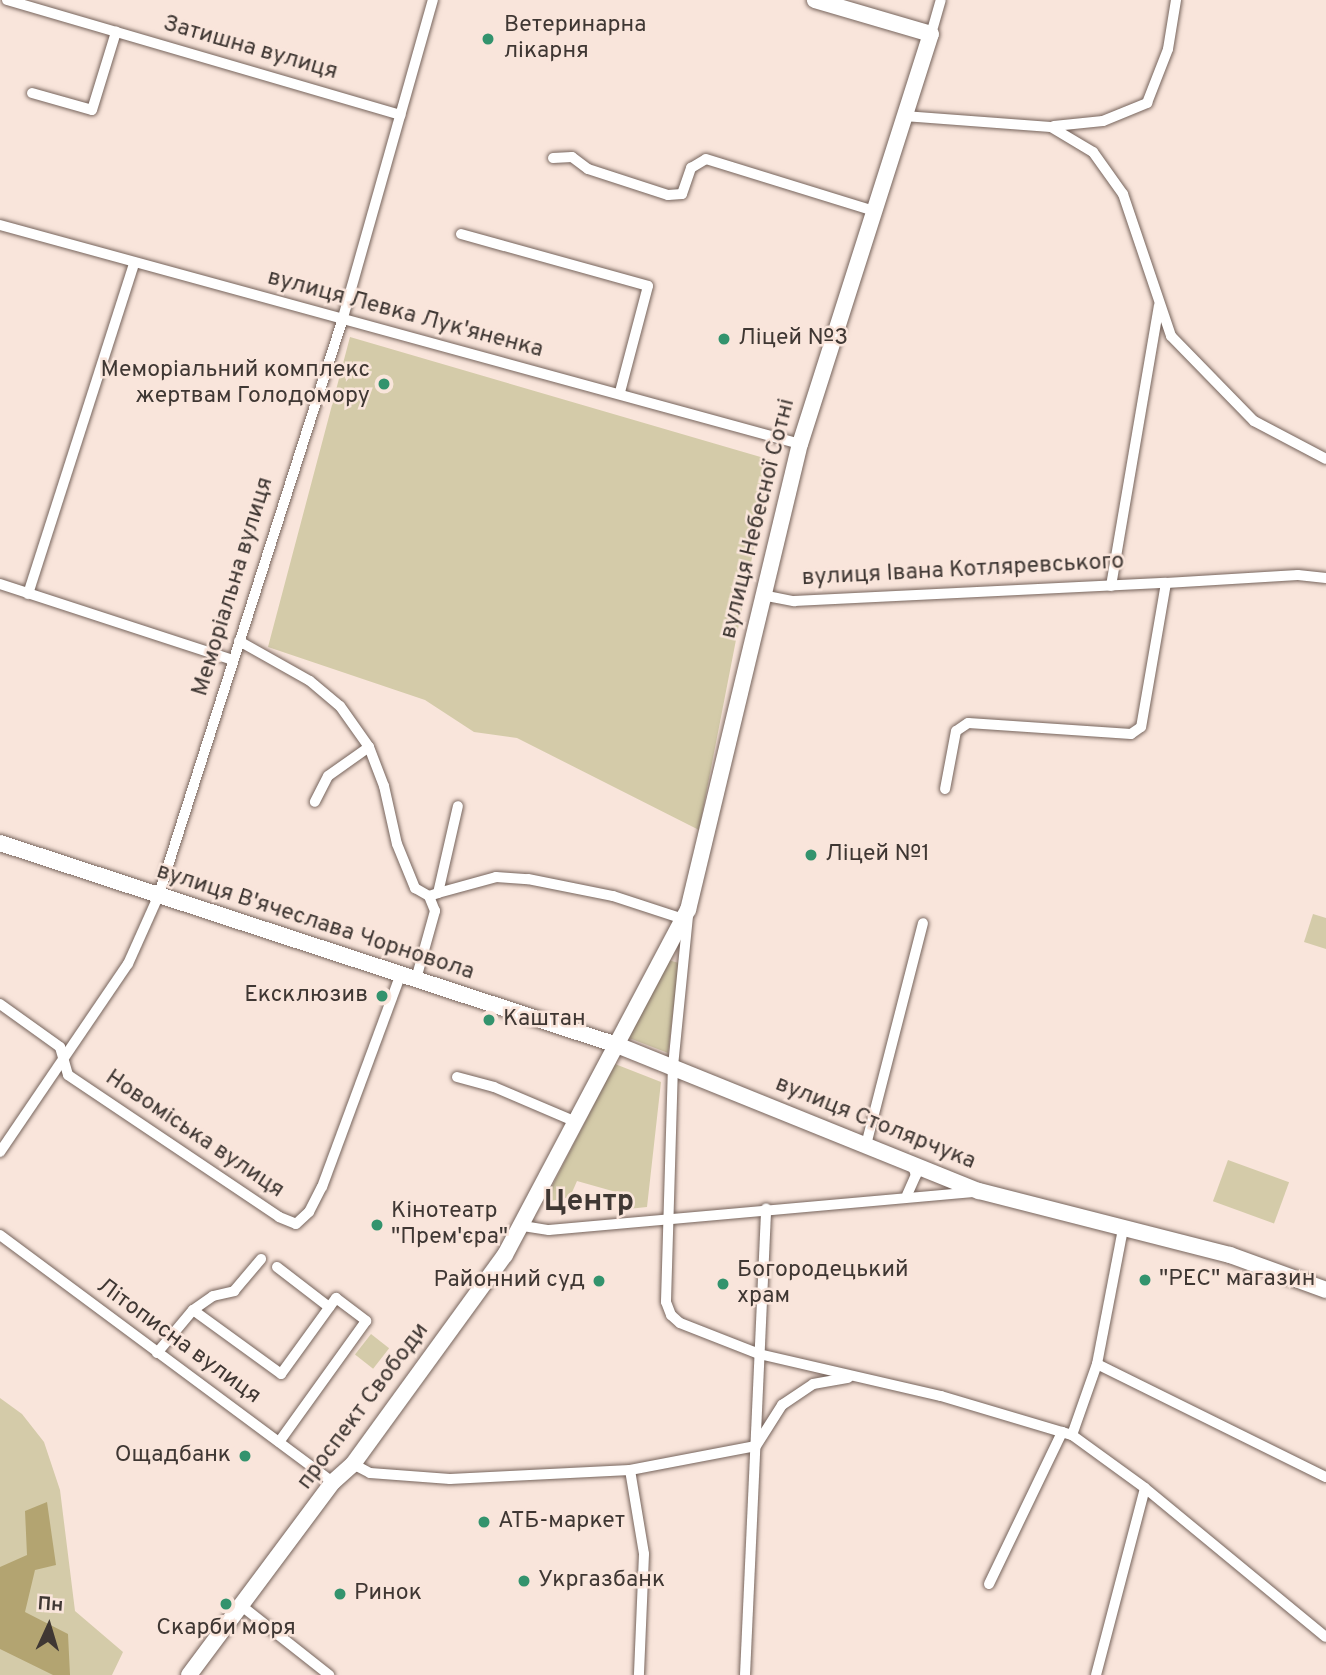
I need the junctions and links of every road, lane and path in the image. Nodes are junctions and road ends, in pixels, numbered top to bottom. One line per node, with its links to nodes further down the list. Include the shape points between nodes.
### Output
1 (7, 0): 6 (street, Затишна вулиця)
2 (433, 0): 9 (street, Меморіальна вулиця)
3 (815, 0): 7 (street)
4 (941, 0): 7 (street, вулиця Небесної Сотні)
5 (1176, 0): 11 (street, via 1166,59 1147,103 1103,121)
6 (116, 32): 8 (street, via 92,110); 9 (street, Затишна вулиця)
7 (931, 33): 10 (street, вулиця Небесної Сотні)
8 (33, 93)
9 (401, 115): 18 (street, Меморіальна вулиця)
10 (904, 116): 11 (street); 13 (street, вулиця Небесної Сотні)
11 (1051, 127): 17 (street, via 1093,152 1115,178)
12 (553, 158): 13 (street, via 572,157 588,169 668,195 681,194 691,168 706,159)
13 (874, 211): 20 (street, вулиця Небесної Сотні)
14 (0, 225): 16 (street, вулиця Левка Лук'яненка)
15 (461, 234): 19 (street, via 648,286)
16 (134, 264): 18 (street, вулиця Левка Лук'яненка); 26 (street)
17 (1160, 302): 21 (street, via 1171,336 1254,421); 25 (street)
18 (342, 321): 19 (street, вулиця Левка Лук'яненка); 28 (street, Меморіальна вулиця)
19 (620, 392): 20 (street, вулиця Левка Лук'яненка)
20 (800, 444): 27 (street, вулиця Небесної Сотні)
21 (1326, 459)
22 (1326, 578): 23 (street, вулиця Івана Котляревського, via 1298,575)
23 (1166, 583): 25 (street, вулиця Івана Котляревського); 31 (street, via 1140,727 1130,734 968,723 956,730)
24 (0, 584): 26 (street)
25 (1111, 586): 27 (street, вулиця Івана Котляревського, via 794,601)
26 (28, 594): 29 (street)
27 (762, 595): 37 (street, вулиця Небесної Сотні)
28 (239, 641): 29 (street, Меморіальна вулиця); 30 (street, via 310,681 340,706)
29 (233, 660): 36 (street, Меморіальна вулиця)
30 (369, 747): 32 (street, via 328,776); 35 (street, via 415,888)
31 (945, 789)
32 (315, 802)
33 (458, 806): 35 (street)
34 (0, 843): 36 (street, вулиця В'ячеслава Чорновола)
35 (434, 895): 37 (street, via 496,877 528,879); 39 (street, via 435,911)
36 (158, 897): 39 (street, вулиця В'ячеслава Чорновола); 42 (street, Меморіальна вулиця, via 128,964)
37 (685, 915): 41 (street, вулиця Небесної Сотні); 43 (street)
38 (923, 923): 46 (street)
39 (408, 976): 41 (street, вулиця В'ячеслава Чорновола); 42 (street, Новоміська вулиця, via 322,1187 309,1212 296,1224 68,1075)
40 (0, 1004): 42 (street, Новоміська вулиця, via 60,1047)
41 (617, 1045): 43 (street, вулиця Столярчука); 45 (street, проспект Свободи)
42 (64, 1060): 47 (street, Меморіальна вулиця)
43 (673, 1065): 46 (street, вулиця Столярчука); 52 (street)
44 (457, 1077): 45 (street, via 494,1087)
45 (576, 1122): 53 (street, проспект Свободи)
46 (866, 1146): 48 (street, вулиця Столярчука)
47 (0, 1152)
48 (912, 1164): 49 (street, вулиця Столярчука); 50 (street, via 916,1175)
49 (979, 1191): 50 (street); 54 (street, вулиця Столярчука)
50 (907, 1195): 51 (street)
51 (766, 1208): 52 (street); 62 (street)
52 (667, 1216): 53 (street, via 549,1230); 62 (street, via 666,1302 671,1315 680,1323)
53 (523, 1226): 68 (street, проспект Свободи)
54 (1123, 1229): 58 (street, вулиця Столярчука, via 1230,1255); 63 (street)
55 (0, 1235): 61 (street, Літописна вулиця)
56 (261, 1259): 60 (street, via 234,1291 213,1296)
57 (277, 1268): 59 (street)
58 (1326, 1290)
59 (329, 1307): 60 (street, via 281,1374); 66 (street, via 336,1298 366,1321)
60 (193, 1310): 61 (street)
61 (157, 1353): 66 (street, Літописна вулиця)
62 (759, 1354): 64 (street); 67 (street)
63 (1097, 1364): 65 (street); 70 (street)
64 (852, 1378): 65 (street, via 941,1396); 67 (street, via 813,1384 782,1405)
65 (1067, 1434): 72 (street); 73 (street)
66 (279, 1442): 71 (street, Літописна вулиця)
67 (756, 1446): 69 (street); 79 (street)
68 (353, 1464): 69 (street, via 370,1473 450,1479); 71 (street, проспект Свободи)
69 (630, 1470): 78 (street, via 644,1554)
70 (1326, 1477)
71 (333, 1482): 74 (street, проспект Свободи)
72 (1145, 1488): 75 (street); 80 (street)
73 (989, 1584)
74 (243, 1607): 76 (street, проспект Свободи); 77 (street)
75 (1326, 1637)
76 (189, 1675)
77 (329, 1675)
78 (639, 1675)
79 (745, 1675)
80 (1096, 1675)

